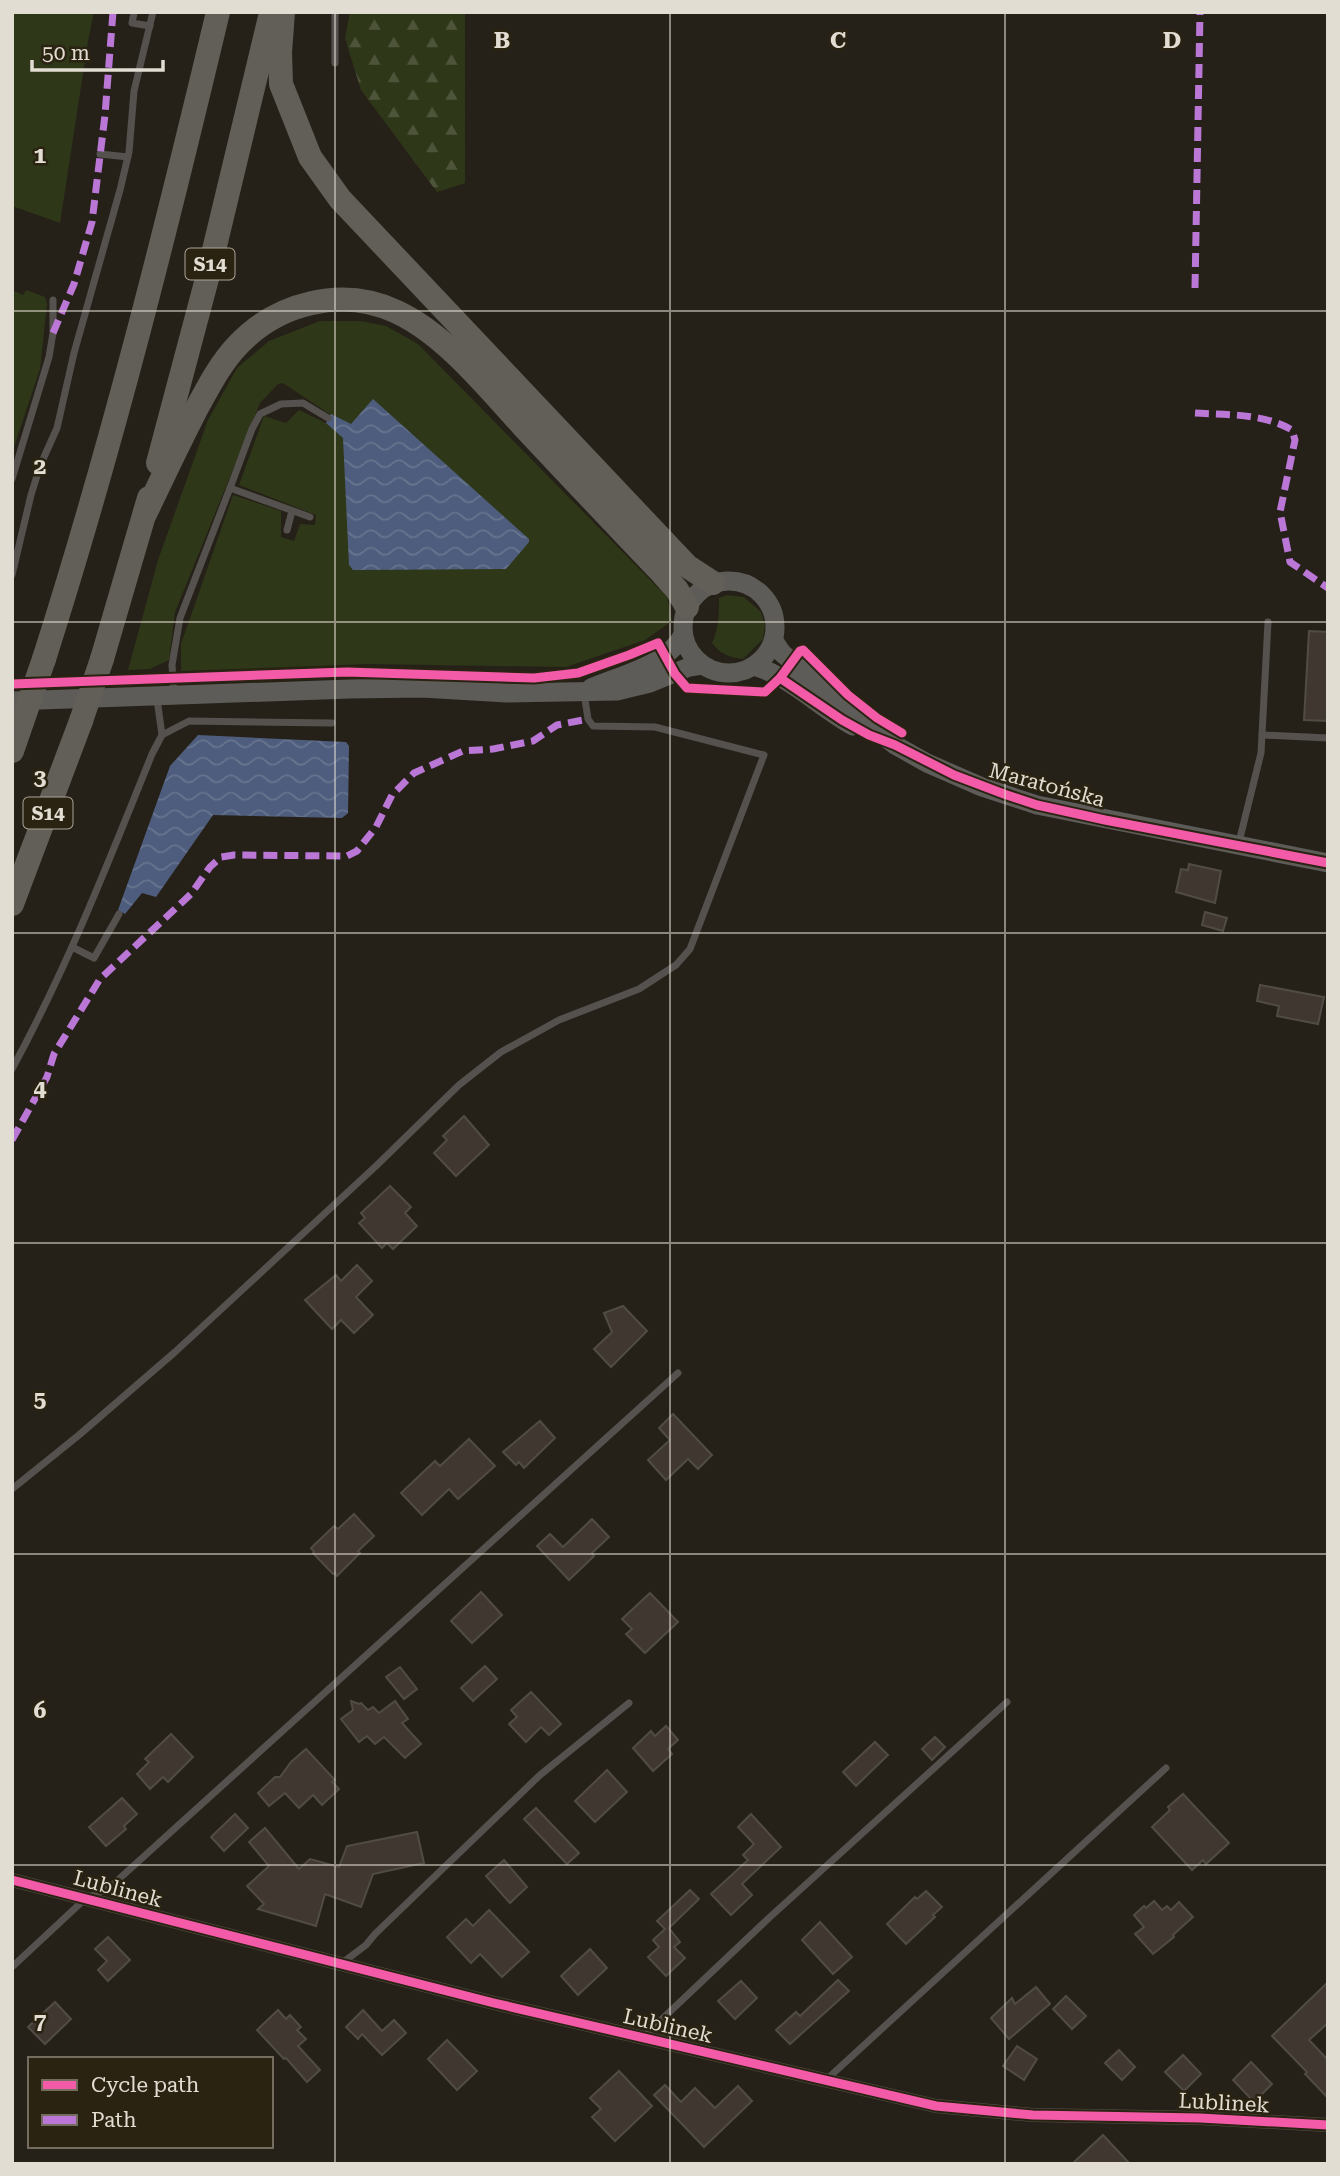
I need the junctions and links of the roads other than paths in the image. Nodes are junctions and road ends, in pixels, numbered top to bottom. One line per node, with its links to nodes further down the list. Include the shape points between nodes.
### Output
1 (153, 12): 7 (lane)
2 (218, 12): 29 (highway, S14, bridge, via 168,223 93,501 44,659)
3 (271, 12): 16 (highway, S14)
4 (283, 12): 20 (highway, via 281,85 310,157 340,199 687,566)
5 (335, 12): 8 (lane)
6 (134, 13): 7 (lane, via 132,23)
7 (150, 26): 10 (lane, via 134,91)
8 (335, 63)
9 (100, 154): 10 (lane)
10 (128, 157): 19 (lane, via 57,428 31,495)
11 (53, 300): 13 (lane, via 49,357)
12 (328, 418): 14 (lane, via 303,403 281,404 260,414)
13 (12, 480)
14 (230, 488): 15 (lane); 28 (lane, via 180,618)
15 (292, 511): 17 (lane); 18 (lane)
16 (145, 514): 21 (highway, via 216,374 236,347 286,310 317,301 368,303 397,312 465,364 662,573); 38 (highway, S14, bridge, via 81,721)
17 (310, 517)
18 (287, 530)
19 (12, 575)
20 (713, 583): 21 (main road); 24 (main road, via 743,582 756,589 773,613)
21 (687, 607): 23 (main road)
22 (1268, 622): 32 (lane)
23 (683, 635): 25 (main road, via 692,656); 27 (main road, via 666,656)
24 (774, 640): 26 (main road); 34 (main road, Maratońska, via 782,653)
25 (702, 665): 26 (main road, via 730,674); 27 (main road, via 617,691)
26 (754, 666): 34 (main road, Maratońska, via 766,669 842,720)
27 (584, 691): 28 (main road, via 519,694 422,688); 43 (lane, via 593,726 655,727 764,755 690,949 676,965 639,989 559,1020 501,1052 459,1085 175,1352)
28 (165, 694): 29 (main road); 31 (lane)
29 (17, 712): 35 (highway, S14)
30 (332, 723): 31 (lane, via 189,721)
31 (162, 735): 40 (lane)
32 (1262, 736): 33 (lane); 36 (lane)
33 (1328, 738)
34 (895, 745): 36 (main road, Maratońska, via 954,775 1037,805)
35 (12, 751)
36 (1239, 844): 37 (main road, Maratońska)
37 (1328, 863)
38 (12, 904)
39 (119, 914): 40 (lane, via 94,958)
40 (72, 947): 41 (lane)
41 (12, 1069)
42 (678, 1373): 48 (lane, via 109,1888)
43 (12, 1489)
44 (1007, 1702): 51 (lane)
45 (629, 1703): 49 (lane, via 540,1775 366,1945)
46 (1166, 1768): 52 (lane)
47 (12, 1880): 48 (street, Lublinek)
48 (85, 1899): 49 (street, Lublinek); 50 (lane)
49 (339, 1964): 51 (street, Lublinek)
50 (12, 1967)
51 (642, 2038): 52 (street, Lublinek)
52 (826, 2080): 53 (street, Lublinek, via 951,2109)
53 (1328, 2126)

